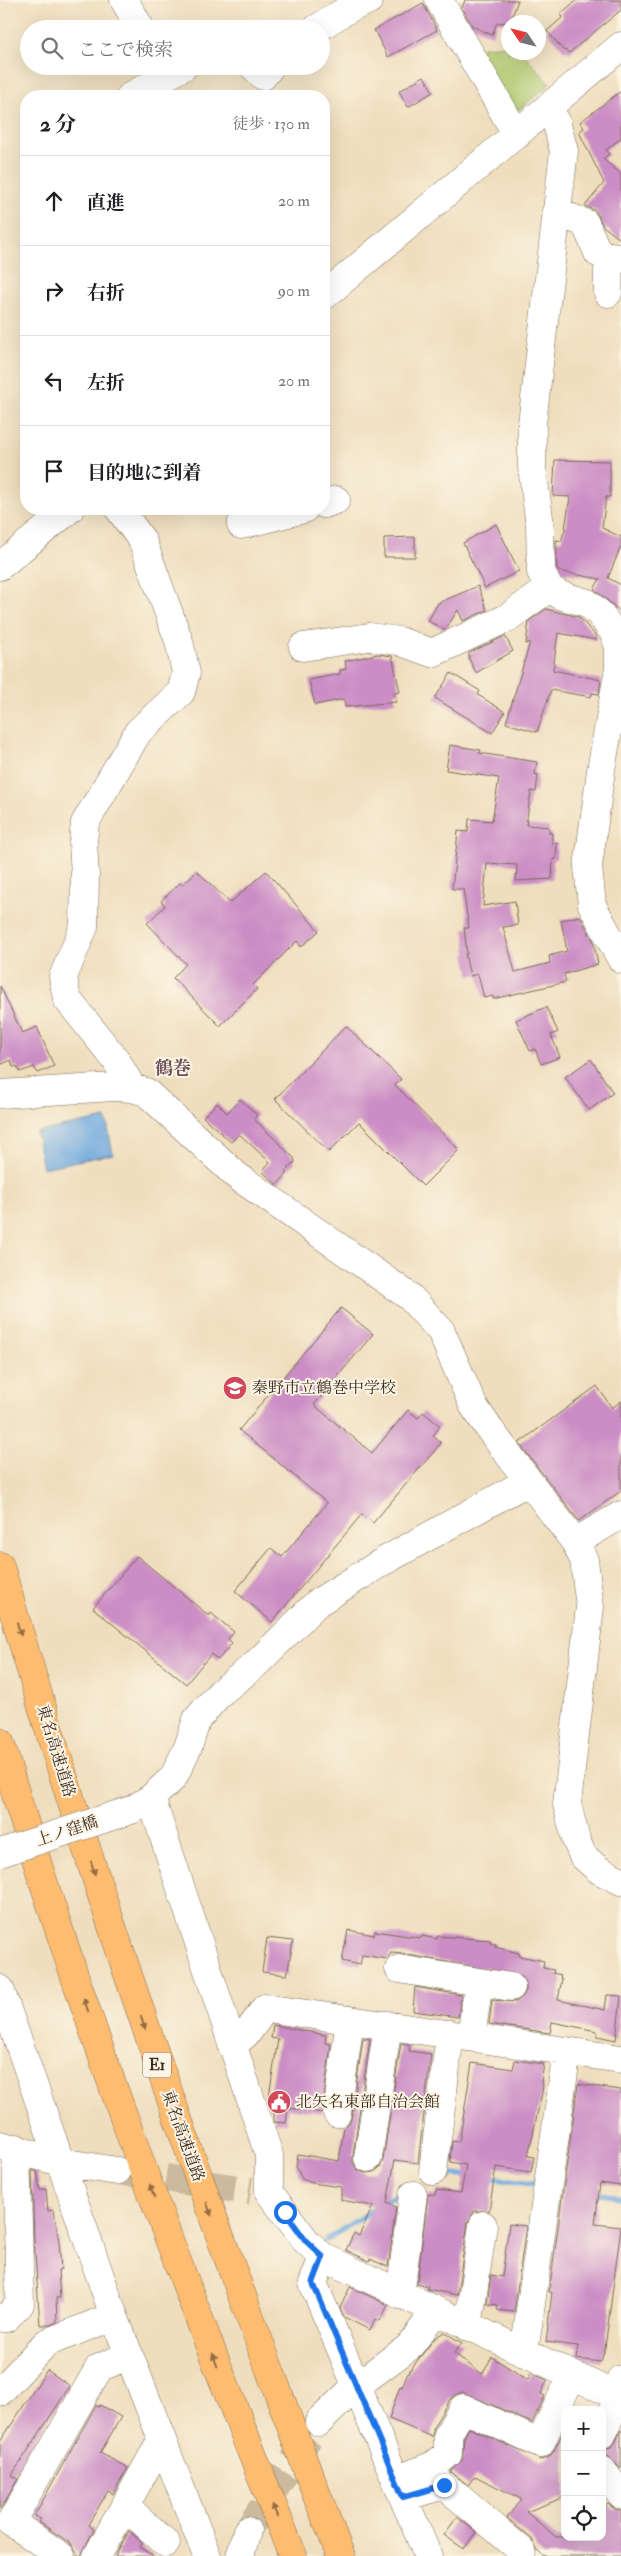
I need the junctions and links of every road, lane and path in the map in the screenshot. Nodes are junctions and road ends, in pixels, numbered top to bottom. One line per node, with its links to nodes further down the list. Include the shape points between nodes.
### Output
1 (124, 0): 4 (street)
2 (368, 0): 5 (street)
3 (439, 0): 10 (street)
4 (136, 20)
5 (330, 20)
6 (621, 46): 9 (street)
7 (173, 76): 8 (street)
8 (144, 90)
9 (547, 109): 10 (street); 11 (street, via 556,121 564,151)
10 (517, 135): 13 (street)
11 (556, 212): 12 (street, via 584,223 598,253); 20 (street, via 532,424 532,467 540,525 541,572)
12 (616, 258): 14 (street, via 608,270)
13 (330, 290)
14 (608, 293)
15 (63, 515): 19 (street)
16 (124, 515): 24 (street, via 142,540 179,641 186,673 181,692 138,732 85,823 84,926 63,977 67,999 116,1060)
17 (272, 515): 18 (street)
18 (251, 519)
19 (0, 566)
20 (549, 588): 21 (street, via 507,618 432,653 399,641 369,637); 22 (street, via 587,603 614,633 619,647)
21 (303, 648)
22 (611, 773): 23 (street, via 588,867 592,905)
23 (621, 959)
24 (132, 1088): 25 (street); 26 (street, via 146,1092 237,1176 410,1297 441,1331 473,1404)
25 (0, 1094)
26 (527, 1482): 28 (street); 31 (street, via 317,1602 256,1665 221,1692 197,1719 173,1778)
27 (621, 1515): 28 (street)
28 (575, 1542): 33 (street, via 584,1560 590,1607 567,1804 583,1856 599,1870)
29 (0, 1566): 75 (highway, 東名高速道路 / E1, one-way to 75, via 111,1926 156,2060 215,2226)
30 (0, 1742): 74 (highway, one-way to 30, via 229,2398 110,2076)
31 (142, 1804): 32 (street, 上ノ窪橋, bridge); 41 (street)
32 (0, 1853)
33 (621, 1881)
34 (399, 1969): 35 (street)
35 (479, 1982): 36 (street); 40 (street)
36 (511, 1987)
37 (0, 1988): 47 (street)
38 (350, 2020): 39 (street); 41 (street, via 265,2008 248,2032); 44 (street)
39 (388, 2025): 40 (street); 46 (street)
40 (461, 2035): 42 (street); 49 (street)
41 (232, 2046): 52 (street, via 270,2155 260,2191)
42 (567, 2051): 43 (street); 58 (street)
43 (621, 2059)
44 (337, 2113)
45 (8, 2146): 47 (street); 56 (street, via 20,2304 6,2318)
46 (368, 2158)
47 (60, 2162): 48 (street); 55 (street)
48 (117, 2171)
49 (433, 2171)
50 (413, 2195): 53 (street)
51 (483, 2226): 57 (street)
52 (323, 2257): 53 (street); 61 (street, via 313,2283)
53 (400, 2295): 54 (street)
54 (435, 2312): 57 (street); 61 (street, via 409,2347)
55 (114, 2316): 59 (street); 62 (street, via 46,2344)
56 (0, 2318)
57 (468, 2327): 58 (street)
58 (524, 2353): 60 (street)
59 (130, 2355): 66 (street); 71 (street, via 98,2368 12,2522)
60 (572, 2375): 63 (street); 67 (street, via 540,2444 463,2408 448,2434 448,2454)
61 (356, 2386): 64 (street); 67 (street)
62 (0, 2392)
63 (620, 2392): 65 (street)
64 (319, 2422)
65 (606, 2425)
66 (161, 2441): 68 (street); 73 (street)
67 (399, 2488): 70 (street, via 444,2485); 76 (street)
68 (124, 2508): 69 (street); 72 (street)
69 (166, 2543)
70 (522, 2551)
71 (61, 2556)
72 (97, 2556)
73 (207, 2556)
74 (294, 2556)
75 (341, 2556)
76 (428, 2556)

